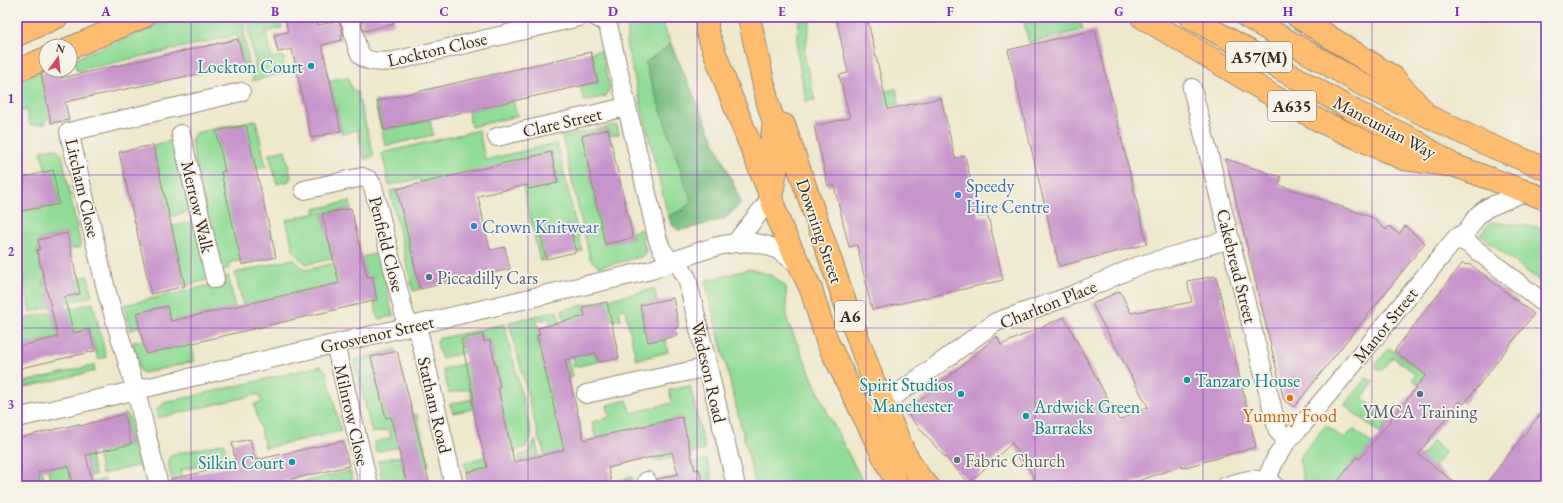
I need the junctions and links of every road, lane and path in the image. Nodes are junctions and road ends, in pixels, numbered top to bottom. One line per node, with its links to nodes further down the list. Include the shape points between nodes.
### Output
1 (57, 17): 12 (highway)
2 (142, 17): 13 (highway)
3 (348, 17): 4 (street, Lockton Close, via 358,53 367,61 378,62 394,61)
4 (579, 17)
5 (596, 17): 18 (street, via 606,22 609,29)
6 (749, 17): 20 (highway)
7 (1142, 17): 23 (highway, A635, via 1268,93 1324,123 1404,159)
8 (1190, 17): 23 (highway, Mancunian Way / A57(M), via 1354,112 1414,140)
9 (1247, 17): 19 (highway, Mancunian Way / A57(M), via 1365,86)
10 (1298, 17): 19 (highway, via 1393,77)
11 (704, 22): 27 (highway, Downing Street / A6)
12 (17, 35)
13 (78, 45)
14 (38, 61): 15 (highway)
15 (17, 70)
16 (1192, 88): 30 (street, Cakebread Street)
17 (241, 92): 39 (street, Litcham Close, via 69,132 107,293)
18 (626, 107): 22 (street, Clare Street); 32 (street, via 657,237 661,248)
19 (1428, 116): 24 (highway, Mancunian Way)
20 (774, 122): 27 (highway, via 771,143 777,166); 41 (highway, Downing Street / A6, via 784,126)
21 (181, 134): 34 (street, Merrow Walk)
22 (497, 137)
23 (1453, 165): 26 (highway, Mancunian Way / A635)
24 (1546, 169)
25 (304, 190): 36 (street, Penfield Close, via 362,177 369,180 373,186 405,318)
26 (1524, 192): 28 (highway, Mancunian Way / A635); 29 (street, Manor Street, via 1487,208 1478,215 1466,232)
27 (771, 198): 31 (street); 33 (highway, Downing Street / A6)
28 (1546, 199)
29 (1456, 238): 35 (street, via 1469,244); 44 (street, Manor Street)
30 (1230, 239): 41 (street, Charlton Place, via 1135,267 1074,295 996,322 896,395); 44 (street, Cakebread Street, via 1278,431)
31 (736, 242): 32 (street, Grosvenor Street); 33 (street, Grosvenor Street, via 761,244 776,249)
32 (673, 261): 36 (street, Grosvenor Street, via 651,270); 38 (street, Wadeson Road, via 687,278)
33 (801, 267): 42 (highway, Downing Street / A6, via 827,341)
34 (215, 279)
35 (1546, 305)
36 (412, 326): 37 (street, Grosvenor Street); 48 (street, Statham Road, via 420,338)
37 (335, 344): 39 (street, Grosvenor Street); 47 (street, Milnrow Close)
38 (708, 367): 40 (street); 49 (street, Wadeson Road)
39 (136, 391): 43 (street, Grosvenor Street); 46 (street)
40 (586, 394)
41 (882, 401): 42 (street, Charlton Place); 51 (highway, Downing Street / A6, via 904,452)
42 (860, 411): 50 (highway, Downing Street / A6)
43 (17, 418)
44 (1287, 441): 45 (street, Manor Street, via 1276,458)
45 (1271, 483): 52 (street, via 1250,478)
46 (159, 486)
47 (369, 486)
48 (454, 486)
49 (736, 486)
50 (898, 486)
51 (928, 486)
52 (1226, 486)

